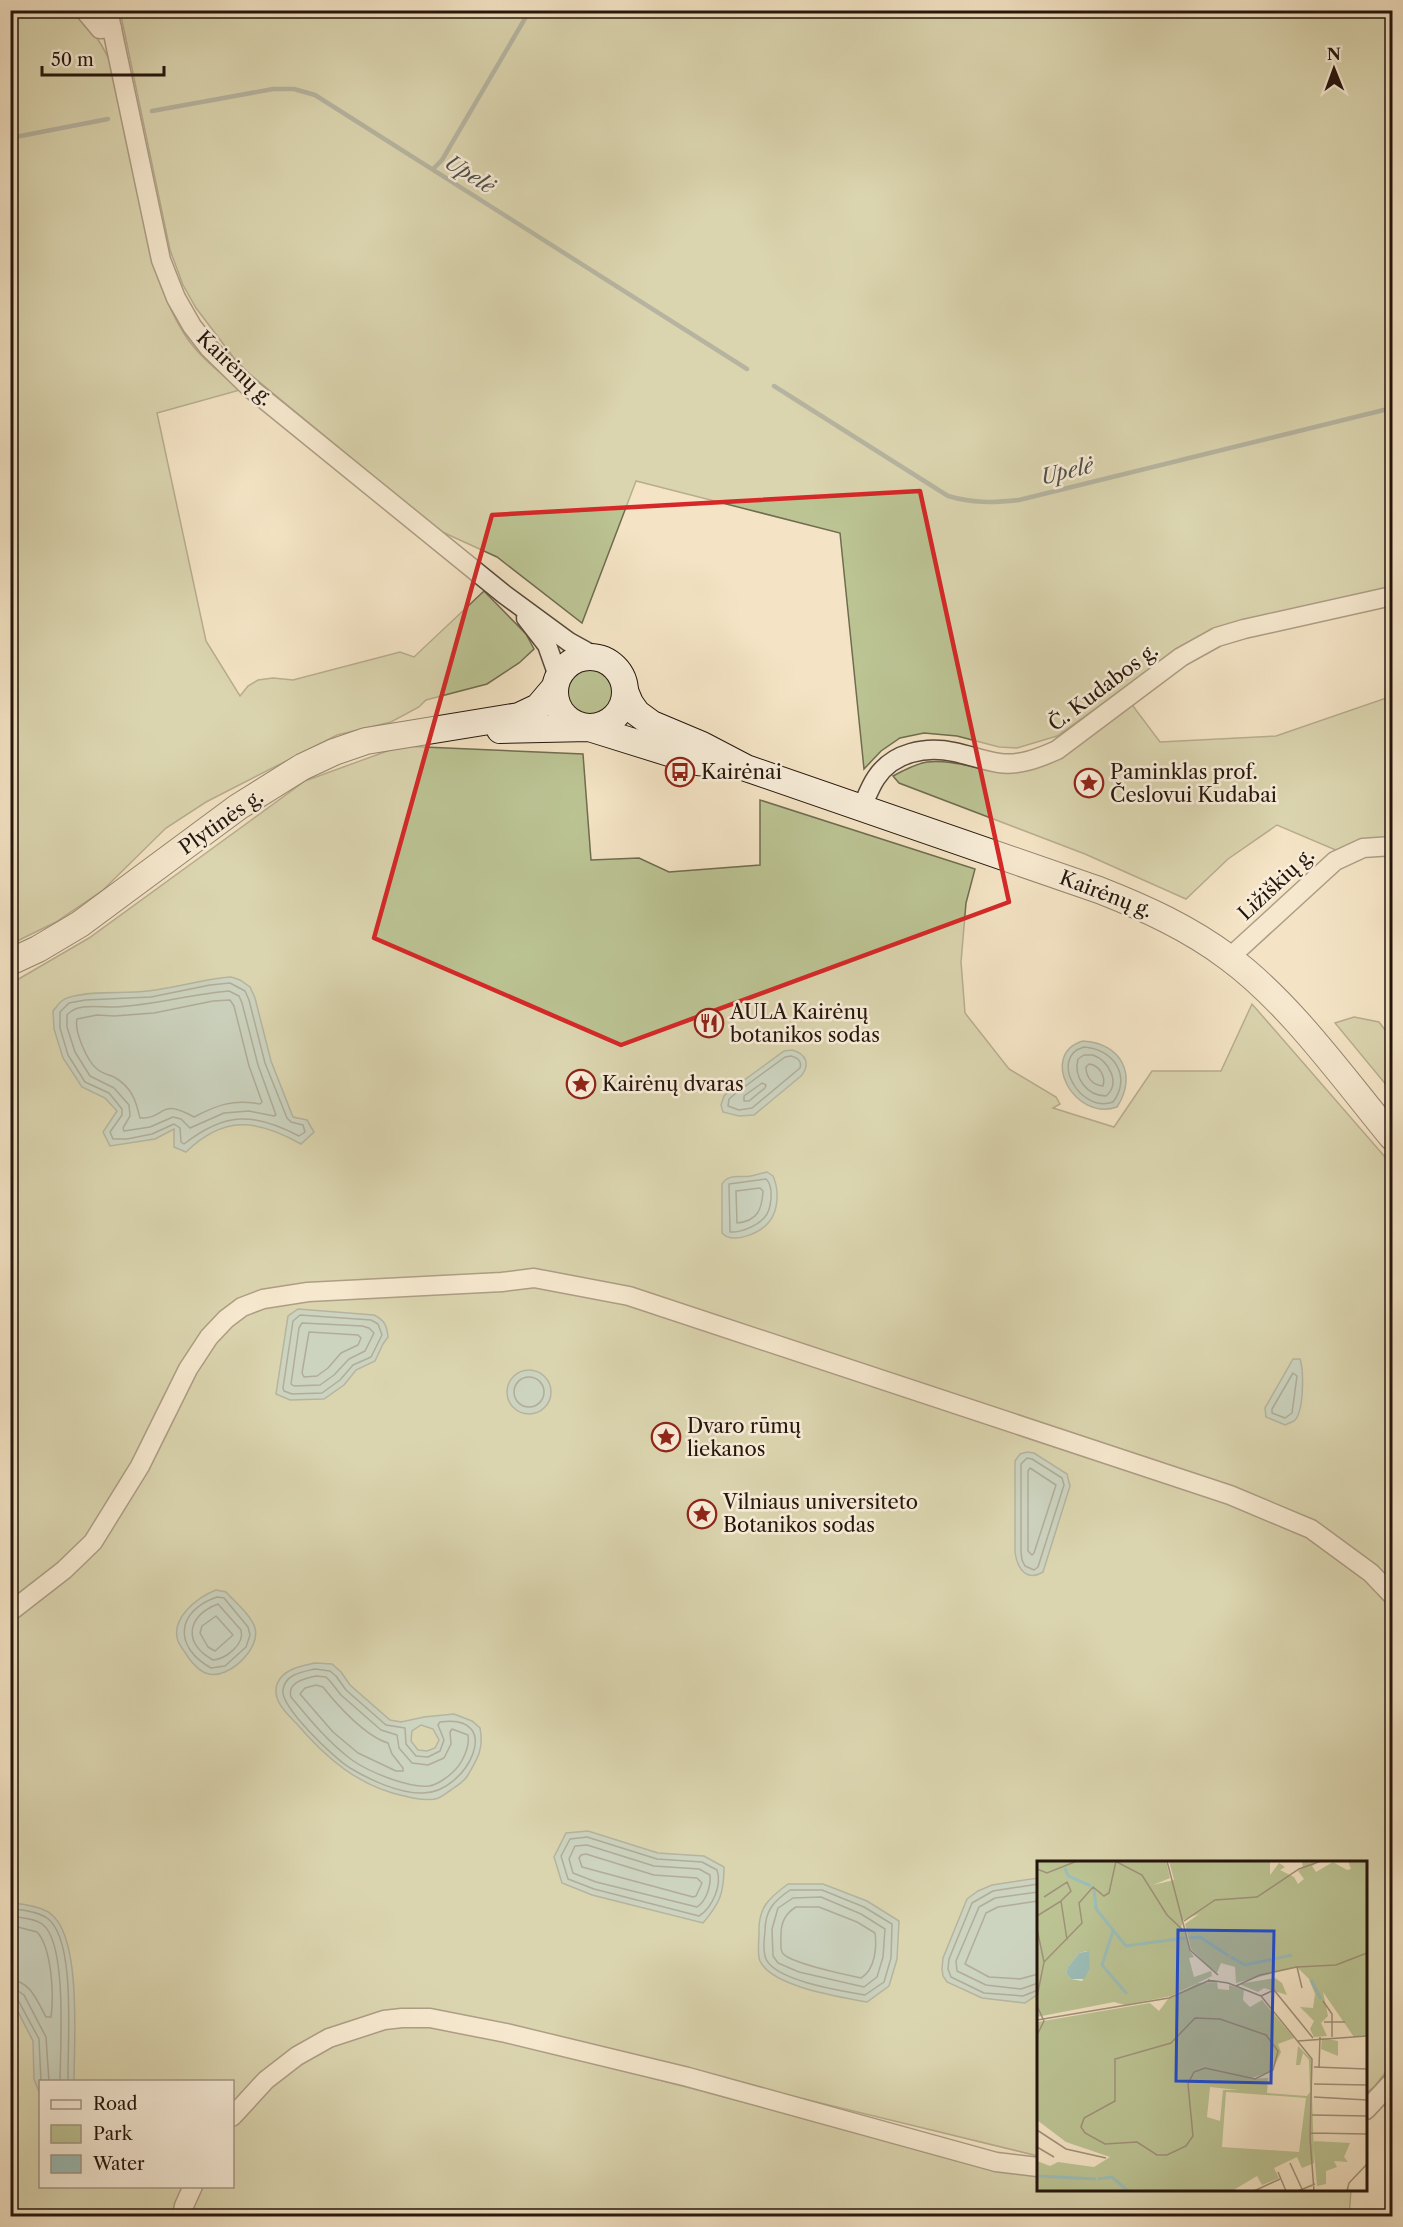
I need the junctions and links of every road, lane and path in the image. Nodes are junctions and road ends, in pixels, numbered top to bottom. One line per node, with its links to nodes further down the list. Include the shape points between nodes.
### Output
1 (84, 10): 2 (street, via 100,28)
2 (110, 19): 3 (street, Kairėnų g., via 161,260 192,326 250,388)
3 (505, 594): 5 (street, Kairėnų g., via 569,642); 6 (street, Kairėnų g., via 547,645)
4 (1392, 596): 11 (street, Č. Kudabos g., via 1217,637 1181,657 1044,756 1014,763 936,750 901,757 876,778)
5 (598, 658): 6 (main road, via 575,660); 7 (main road, via 617,670)
6 (557, 681): 8 (main road, Plytinės g., via 538,707 519,716); 9 (main road, via 555,699 559,710 567,719)
7 (625, 691): 9 (main road, via 619,713 600,726); 10 (main road, Kairėnų g., via 637,713 652,724)
8 (451, 728): 9 (main road, Plytinės g.); 14 (main road, Plytinės g., via 366,741 302,767 238,807 80,924)
9 (589, 728): 10 (main road, Kairėnų g., via 698,762)
10 (746, 768): 11 (main road, Kairėnų g.)
11 (862, 807): 13 (main road, Kairėnų g., via 1146,908)
12 (1392, 846): 13 (street, Ližiškių g., via 1363,849 1335,861)
13 (1229, 958): 15 (main road, Kairėnų g., via 1268,992)
14 (10, 962)
15 (1392, 1137)
16 (1392, 1595): 17 (street, via 1371,1573 1311,1529 1230,1495 629,1296 534,1278 308,1293 263,1299 242,1307 209,1337 188,1369 140,1466 93,1542)
17 (10, 1612)
18 (1392, 2082): 19 (street)
19 (1367, 2108)
20 (234, 2115): 21 (street, via 266,2080 329,2038 384,2020 430,2018 688,2077 996,2162)
21 (1037, 2167)
22 (193, 2188): 23 (street)
23 (182, 2217)

